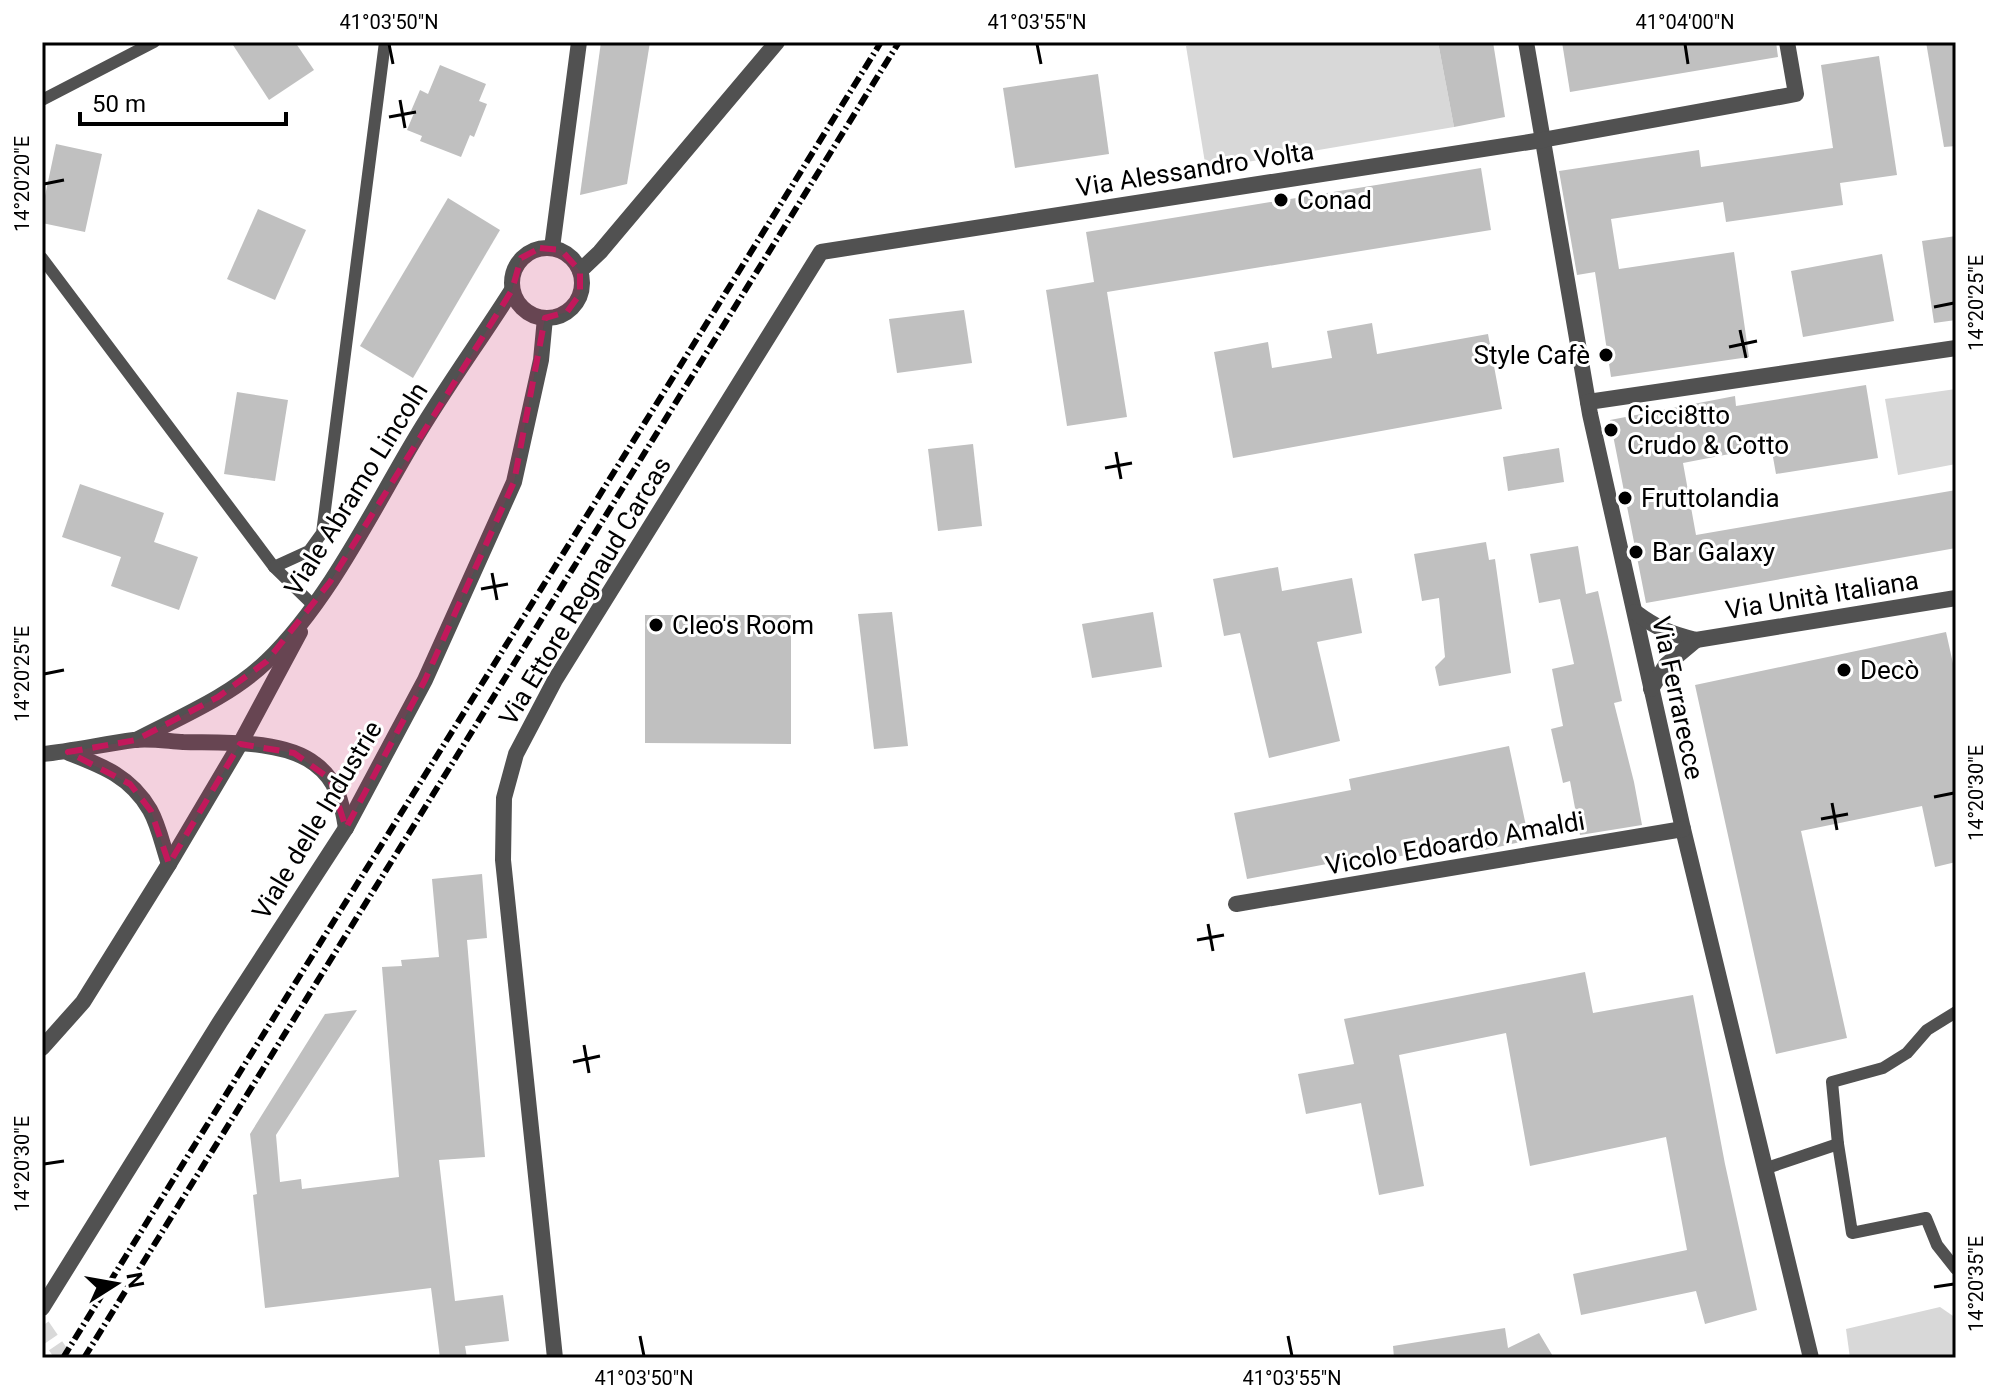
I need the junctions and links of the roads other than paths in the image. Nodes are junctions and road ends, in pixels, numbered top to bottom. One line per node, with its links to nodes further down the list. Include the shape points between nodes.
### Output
1 (154, 42): 7 (lane)
2 (385, 42): 17 (lane, via 322,533 309,551)
3 (579, 42): 10 (street)
4 (777, 42): 12 (street)
5 (1526, 42): 8 (street, Via Ferrarecce)
6 (1787, 42): 8 (street, Via Alessandro Volta, via 1796,94)
7 (42, 100)
8 (1542, 140): 9 (street, Via Alessandro Volta); 16 (street, Via Ferrarecce)
9 (856, 245): 37 (street, Via Ettore Regnaud Carcas, via 821,252 555,680 516,754 504,798 505,876)
10 (552, 248): 12 (street, via 569,256); 13 (street, via 521,258 514,268)
11 (42, 258): 17 (lane)
12 (580, 271): 14 (street, via 580,294 574,304 567,312)
13 (512, 290): 14 (street, via 523,309); 19 (street, Viale Abramo Lincoln, via 437,402)
14 (545, 318): 27 (street, Viale delle Industrie, via 514,482 425,680)
15 (1956, 348): 16 (street)
16 (1588, 402): 20 (street, Via Ferrarecce)
17 (274, 567): 19 (lane)
18 (1956, 598): 21 (street, Via Unità Italiana)
19 (314, 606): 23 (street, Viale Abramo Lincoln, via 267,661 244,679); 24 (street)
20 (1635, 612): 21 (street, Via Unità Italiana, via 1671,634); 22 (street, Via Ferrarecce)
21 (1696, 640): 22 (street, Via Unità Italiana, via 1666,665)
22 (1651, 689): 28 (street, Via Ferrarecce)
23 (136, 740): 24 (street, Viale Abramo Lincoln); 25 (street, Viale Abramo Lincoln)
24 (240, 744): 27 (street, Viale Abramo Lincoln, via 277,748 315,763 341,799); 29 (street)
25 (68, 752): 26 (street, Viale Abramo Lincoln); 29 (street, via 108,768 130,784 151,811)
26 (42, 754)
27 (346, 828): 36 (street, Viale delle Industrie)
28 (1683, 829): 30 (street, Vicolo Edoardo Amaldi); 34 (street, Via Ferrarecce)
29 (169, 864): 32 (street, via 83,1002)
30 (1236, 904)
31 (1956, 1012): 33 (lane, via 1883,1068 1832,1082)
32 (42, 1048)
33 (1838, 1144): 34 (lane); 35 (lane, via 1852,1233 1926,1218 1937,1245)
34 (1764, 1169): 38 (street, Via Ferrarecce)
35 (1956, 1269)
36 (42, 1308)
37 (555, 1358)
38 (1811, 1358)

